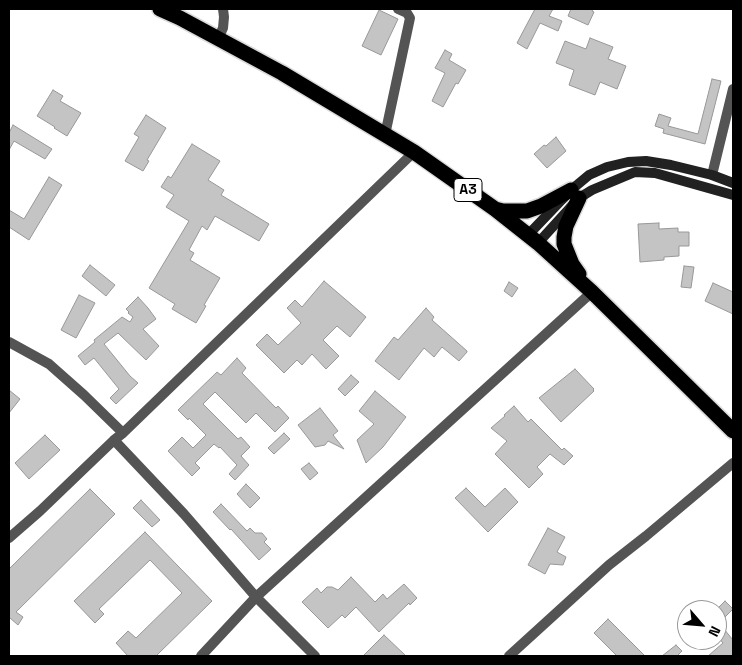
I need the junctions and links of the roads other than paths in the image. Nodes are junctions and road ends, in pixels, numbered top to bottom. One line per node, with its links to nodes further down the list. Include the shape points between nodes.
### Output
1 (160, 9): 4 (highway, A3)
2 (223, 9): 4 (street, via 223,28)
3 (398, 9): 6 (street, via 410,18)
4 (218, 39): 6 (highway, A3)
5 (733, 89): 8 (street)
6 (385, 135): 7 (highway, A3)
7 (414, 152): 12 (highway, A3); 17 (street)
8 (712, 176): 9 (main road); 10 (main road, via 671,165 628,162 589,176)
9 (733, 183)
10 (575, 194): 11 (main road, via 635,172 654,173); 12 (highway, via 527,211); 13 (main road); 14 (highway, via 564,244 572,264)
11 (733, 195)
12 (495, 209): 13 (highway, A3)
13 (533, 239): 14 (highway, A3)
14 (592, 292): 16 (highway, A3); 20 (street)
15 (9, 342): 17 (street, via 49,364 84,395)
16 (733, 431)
17 (118, 436): 19 (street); 20 (street)
18 (733, 463): 23 (street, via 609,565)
19 (9, 538)
20 (256, 597): 21 (street); 22 (street)
21 (201, 656)
22 (315, 656)
23 (509, 656)

